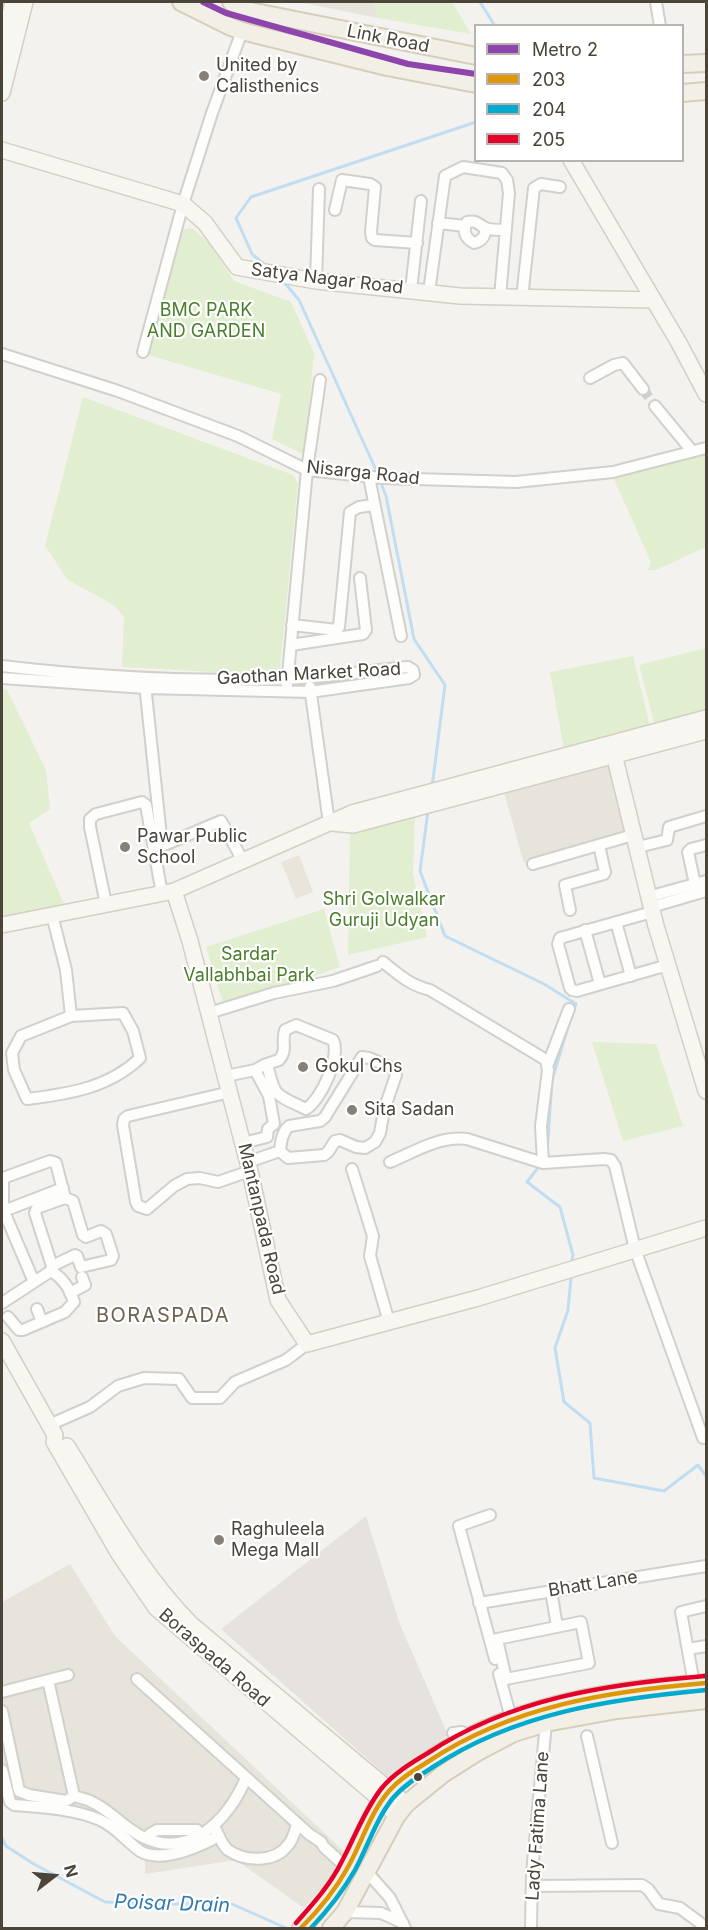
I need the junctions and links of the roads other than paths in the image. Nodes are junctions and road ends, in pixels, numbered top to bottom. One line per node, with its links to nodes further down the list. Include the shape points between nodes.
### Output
1 (13, 2): 8 (street)
2 (25, 2): 14 (street)
3 (181, 2): 7 (main road, Link Road)
4 (231, 2): 9 (main road, Link Road, via 250,11)
5 (656, 2): 6 (street)
6 (660, 24)
7 (242, 30): 12 (main road, Link Road, via 387,68); 21 (street)
8 (2, 50)
9 (474, 56)
10 (706, 63): 11 (main road)
11 (684, 64)
12 (474, 84)
13 (706, 91): 15 (main road)
14 (2, 93)
15 (684, 93)
16 (2, 150): 21 (street, Satya Nagar Road)
17 (572, 162): 33 (street)
18 (560, 187): 32 (street, via 541,184 534,188)
19 (319, 189): 28 (street)
20 (421, 201): 27 (street)
21 (183, 204): 28 (street, Satya Nagar Road, via 205,223 237,267); 34 (street)
22 (335, 210): 27 (street, via 342,180 370,184 375,188 372,238)
23 (438, 223): 24 (street); 26 (street, via 445,176 463,167 502,173 507,180); 30 (street)
24 (465, 226): 25 (street, via 473,220); 25 (street, via 467,240 474,243 480,242)
25 (486, 228): 26 (street)
26 (506, 230): 31 (street)
27 (417, 243): 29 (street)
28 (316, 280): 29 (street, Satya Nagar Road)
29 (411, 290): 30 (street, Satya Nagar Road)
30 (429, 292): 31 (street, Satya Nagar Road)
31 (500, 297): 32 (street, Satya Nagar Road)
32 (522, 298): 33 (street, Satya Nagar Road)
33 (652, 300): 39 (street)
34 (143, 352)
35 (2, 354): 43 (street, Nisarga Road, via 118,391 238,436)
36 (590, 378): 38 (street, via 623,363)
37 (320, 380): 43 (street)
38 (643, 389)
39 (706, 394)
40 (655, 406): 42 (street)
41 (706, 447): 42 (street, Nisarga Road)
42 (692, 451): 44 (street, Nisarga Road, via 613,472 516,482)
43 (307, 470): 44 (street, Nisarga Road); 47 (street)
44 (369, 477): 45 (street)
45 (374, 505): 47 (street, via 350,512 337,630); 48 (street)
46 (360, 578): 49 (street, via 366,630 363,634)
47 (292, 625): 49 (street)
48 (401, 636)
49 (291, 645): 54 (street)
50 (2, 666): 51 (street, Gaothan Market Road)
51 (33, 675): 53 (street, Gaothan Market Road); 55 (street, Gaothan Market Road)
52 (309, 677): 54 (street, Gaothan Market Road); 57 (street); 57 (street, Gaothan Market Road, via 408,667 414,675)
53 (2, 678)
54 (286, 679): 55 (street, Gaothan Market Road); 56 (street)
55 (145, 683): 56 (street, Gaothan Market Road); 66 (street, via 162,846 220,821)
56 (287, 691): 57 (street, Gaothan Market Road)
57 (310, 692): 62 (street)
58 (706, 718): 60 (street)
59 (706, 731): 60 (street)
60 (617, 748): 62 (street, via 422,800 352,813); 63 (street)
61 (706, 816): 63 (street, via 669,827 667,840)
62 (329, 823): 66 (street)
63 (634, 839): 64 (street); 71 (street)
64 (599, 845): 67 (street); 73 (street, via 605,872 565,885)
65 (706, 845): 68 (street, via 688,852)
66 (243, 861): 70 (street)
67 (532, 864)
68 (701, 882): 71 (street)
69 (706, 891): 71 (street)
70 (168, 892): 72 (street); 72 (street, via 146,805 142,802 90,819); 82 (street, Mantanpada Road)
71 (648, 896): 75 (street); 78 (street); 84 (street)
72 (106, 904): 74 (street)
73 (570, 910)
74 (52, 915): 76 (street); 83 (street, via 66,970)
75 (616, 922): 77 (street); 79 (street)
76 (2, 925)
77 (585, 930): 80 (street); 80 (street, via 561,938 558,944 565,970 572,990)
78 (668, 965): 79 (street); 89 (street)
79 (630, 976): 80 (street)
80 (600, 984)
81 (569, 1008): 86 (street)
82 (209, 1013): 86 (street, via 274,993 333,981 380,964 417,987 430,990); 88 (street, Mantanpada Road)
83 (72, 1016): 83 (street, via 21,1036 12,1053 14,1070 27,1099 90,1089 127,1071 140,1058 123,1013)
84 (706, 1060)
85 (267, 1064): 85 (street, via 283,1056 285,1030 296,1025 333,1040 336,1046 323,1088 306,1109 276,1092); 87 (street)
86 (548, 1064): 94 (street, via 541,1126)
87 (255, 1070): 88 (street); 92 (street, via 269,1096 274,1124)
88 (226, 1076): 90 (street, Mantanpada Road)
89 (706, 1091)
90 (230, 1092): 92 (street, Mantanpada Road); 92 (street, via 124,1119 136,1202 147,1209 187,1179 218,1182)
91 (275, 1152): 91 (street, via 288,1158 324,1155 335,1141 365,1148 375,1142 396,1075 394,1069 362,1057 325,1117 289,1126); 92 (street)
92 (247, 1159): 110 (street, Mantanpada Road, via 278,1300)
93 (390, 1162): 94 (street, via 456,1137)
94 (543, 1163): 99 (street, via 610,1160 615,1166)
95 (352, 1168): 108 (street, via 373,1236 370,1256)
96 (64, 1193): 97 (street, via 9,1209); 97 (street, via 56,1163 50,1161 3,1178); 100 (street, via 35,1213); 100 (street, via 73,1201 83,1235 101,1231 106,1234 113,1256 111,1260 81,1267 75,1255)
97 (2, 1207): 102 (street)
98 (706, 1228): 99 (street)
99 (635, 1249): 108 (street); 112 (street, via 703,1438)
100 (51, 1269): 102 (street); 103 (street)
101 (82, 1277): 103 (street, via 85,1285)
102 (34, 1282): 104 (street)
103 (70, 1293): 107 (street, via 74,1302 70,1308)
104 (2, 1303)
105 (37, 1309): 107 (street)
106 (8, 1317): 107 (street, via 19,1330)
107 (42, 1322)
108 (389, 1322): 110 (street)
109 (2, 1341): 111 (street, Boraspada Road)
110 (308, 1344): 111 (street, via 286,1360 235,1382 220,1398 192,1398 179,1378 144,1378 118,1386)
111 (52, 1430): 133 (street, Boraspada Road, via 54,1442 98,1520 156,1608)
112 (706, 1437)
113 (490, 1515): 116 (street, via 459,1526)
114 (706, 1566): 115 (street, Bhatt Lane)
115 (551, 1591): 116 (street, Bhatt Lane); 118 (street)
116 (479, 1603): 128 (street)
117 (706, 1606): 120 (street, via 681,1612)
118 (556, 1626): 118 (street, via 581,1622 589,1663 506,1679 497,1639)
119 (706, 1646): 120 (street)
120 (688, 1649): 124 (street)
121 (68, 1675): 123 (street)
122 (137, 1679): 132 (street)
123 (48, 1680): 125 (street); 134 (street)
124 (700, 1684): 128 (main road, via 555,1704)
125 (2, 1692)
126 (706, 1700): 129 (main road)
127 (2, 1711): 134 (street, via 19,1791 66,1801)
128 (511, 1718): 133 (main road, via 460,1736)
129 (546, 1723): 135 (main road, via 514,1733 476,1753 443,1774); 144 (street, Lady Fatima Lane)
130 (587, 1736): 141 (street)
131 (2, 1770): 139 (street, via 14,1805 91,1816 143,1852 171,1854)
132 (246, 1778): 136 (street); 137 (street, via 231,1809)
133 (386, 1795): 135 (street, Boraspada Road, via 396,1815); 142 (main road)
134 (75, 1796): 140 (street, via 93,1802)
135 (401, 1811): 143 (main road)
136 (297, 1824): 139 (street, via 289,1844 265,1859 237,1855 226,1849); 142 (street)
137 (213, 1825): 139 (street); 140 (street, via 203,1835 178,1844 161,1845)
138 (197, 1830): 140 (street, via 157,1830 150,1834)
139 (219, 1836)
140 (150, 1840)
141 (612, 1843)
142 (347, 1868): 147 (main road, via 320,1909)
143 (367, 1872): 145 (main road); 146 (street, via 390,1898)
144 (532, 1886): 148 (street, Lady Fatima Lane); 149 (street, via 642,1885 659,1904 680,1908)
145 (338, 1921): 146 (street, via 381,1913)
146 (404, 1926)
147 (301, 1929)
148 (531, 1929)
149 (705, 1929)

